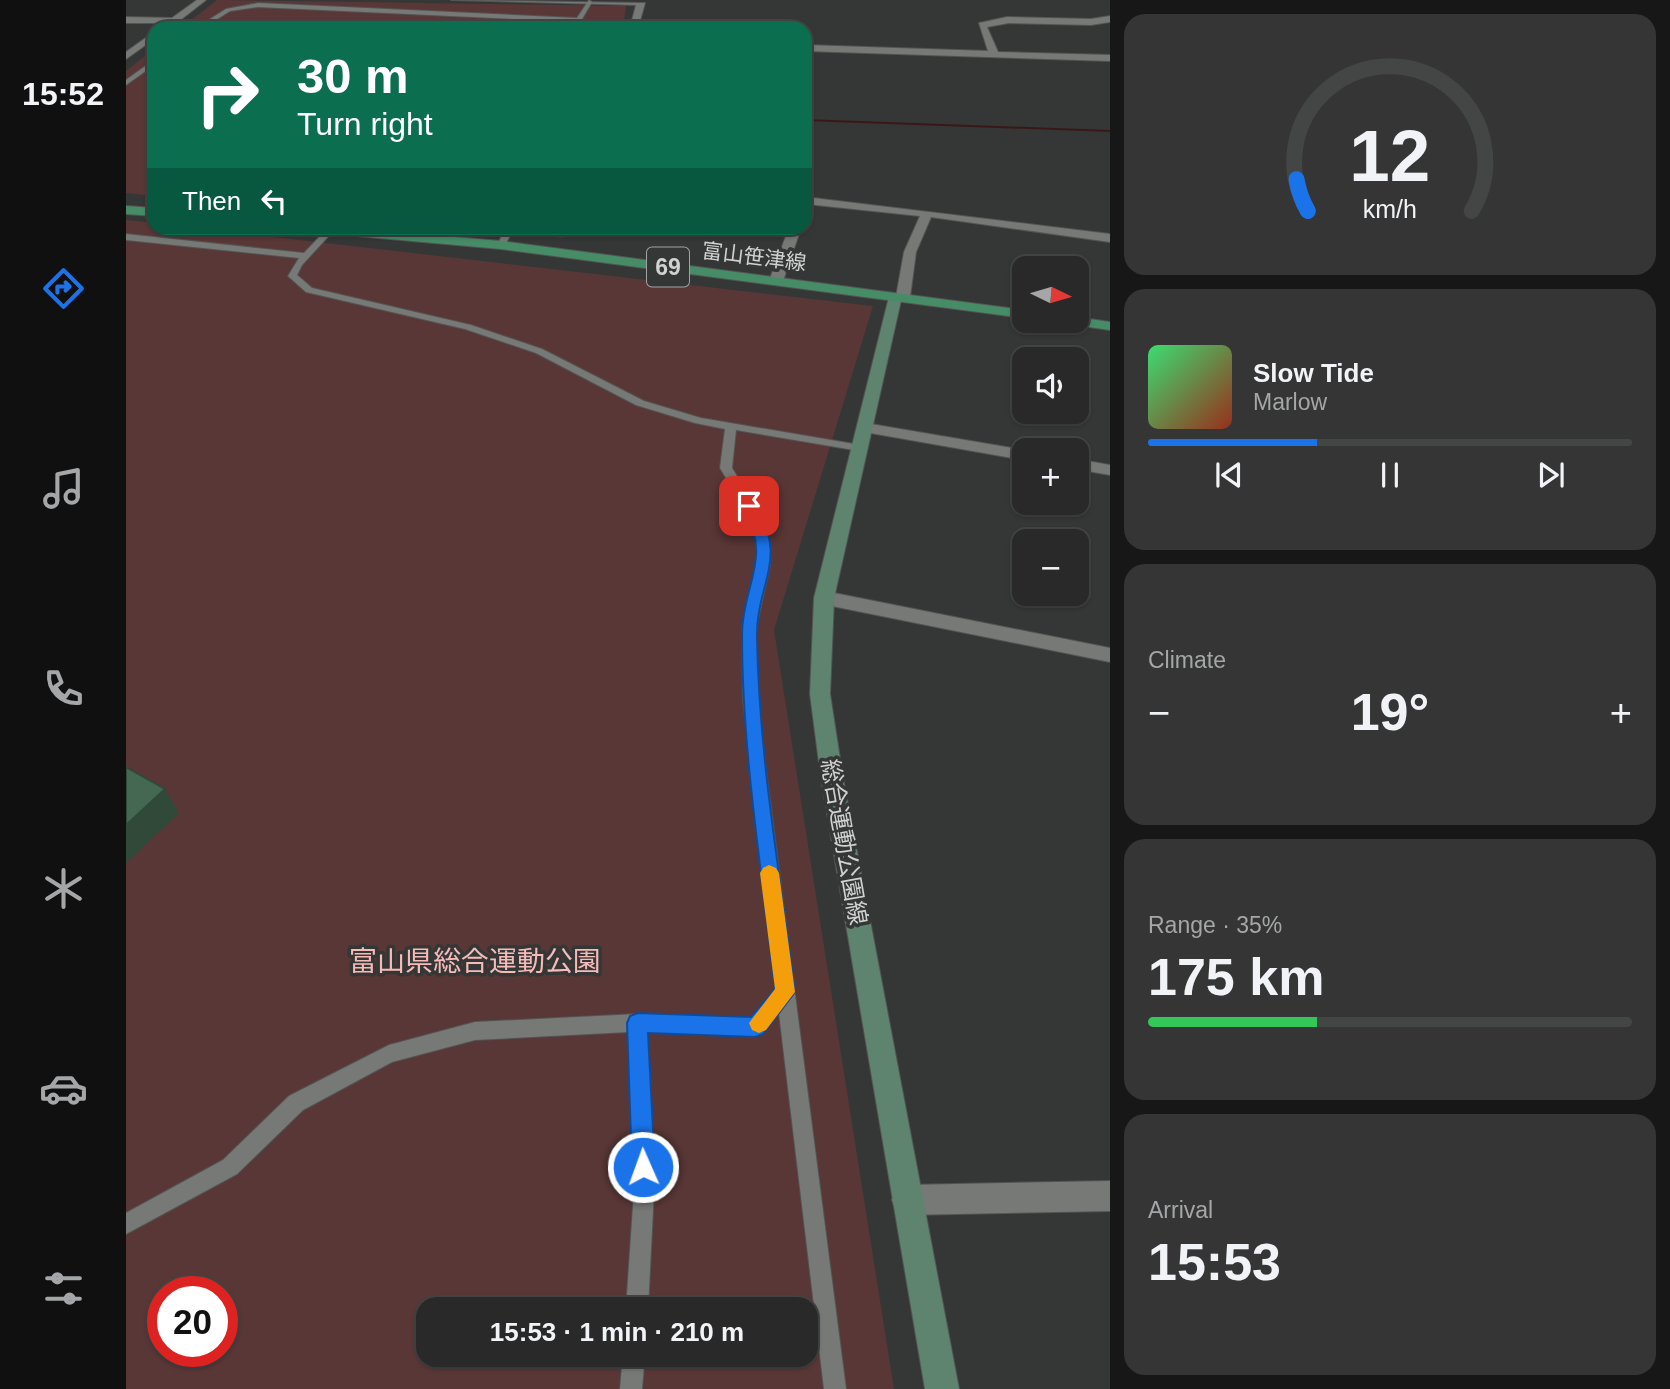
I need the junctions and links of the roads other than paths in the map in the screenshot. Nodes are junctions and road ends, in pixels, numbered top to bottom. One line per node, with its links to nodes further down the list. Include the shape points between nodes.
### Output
1 (202, 0): 9 (street)
2 (305, 0): 5 (lane)
3 (454, 0): 4 (street)
4 (589, 2): 7 (lane); 12 (street, via 641,3)
5 (298, 6): 7 (lane); 10 (lane, via 240,7)
6 (126, 20): 9 (street)
7 (579, 20): 11 (lane)
8 (1107, 20): 13 (street); 16 (street, via 1007,20 982,25)
9 (173, 21)
10 (208, 21)
11 (582, 21)
12 (636, 21)
13 (1110, 30)
14 (147, 40): 17 (street)
15 (812, 48): 16 (street)
16 (994, 54): 18 (street)
17 (126, 56)
18 (1110, 58)
19 (147, 67): 20 (lane)
20 (126, 83)
21 (812, 201): 24 (street)
22 (126, 210): 23 (main road)
23 (147, 212)
24 (927, 213): 30 (street); 34 (street, via 910,252)
25 (326, 235): 32 (lane)
26 (391, 235): 31 (main road, 富山笹津線 / 69)
27 (506, 235): 31 (lane)
28 (793, 235): 33 (street)
29 (126, 237): 32 (lane)
30 (1110, 237)
31 (501, 246): 33 (main road, 富山笹津線 / 69)
32 (307, 256): 38 (lane, via 292,276 309,289 480,331 539,351 640,403)
33 (776, 281): 34 (main road, 富山笹津線 / 69)
34 (899, 297): 35 (main road, 富山笹津線 / 69); 39 (main road, 総合運動公園線)
35 (1012, 312)
36 (1089, 323): 37 (main road)
37 (1110, 326)
38 (731, 427): 39 (lane); 45 (lane, via 726,468 761,526 764,566 749,628 750,700)
39 (863, 438): 40 (street); 43 (main road, 総合運動公園線)
40 (1012, 454)
41 (1089, 466): 42 (street)
42 (1110, 470)
43 (824, 598): 44 (street); 48 (main road, 総合運動公園線, via 820,694)
44 (1110, 655)
45 (785, 992): 46 (lane, via 755,1027); 53 (lane)
46 (638, 1023): 49 (lane, via 475,1031 389,1054 296,1103 230,1167); 50 (lane, via 644,1191)
47 (1110, 1196): 48 (street)
48 (907, 1200): 54 (main road, 総合運動公園線)
49 (126, 1224)
50 (637, 1297)
51 (633, 1367): 52 (lane)
52 (631, 1389)
53 (835, 1389)
54 (942, 1389)

